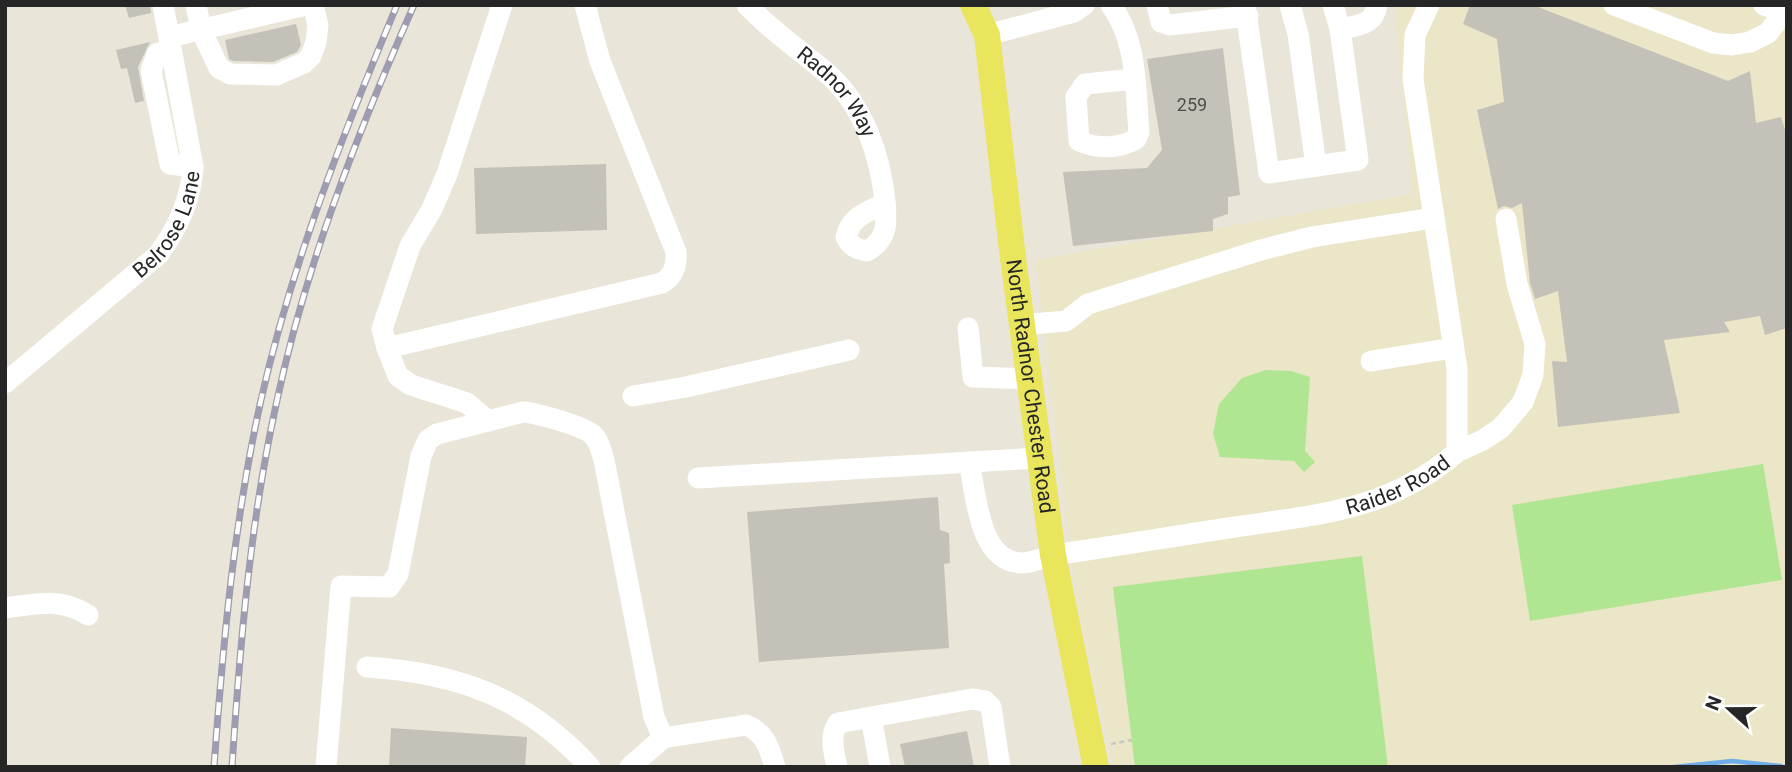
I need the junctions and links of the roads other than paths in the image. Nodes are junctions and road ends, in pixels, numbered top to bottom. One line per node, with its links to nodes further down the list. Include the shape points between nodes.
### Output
1 (163, 5): 23 (street, Belrose Lane)
2 (196, 5): 21 (street)
3 (306, 5): 17 (street)
4 (313, 5): 21 (street, via 318,25 311,56 276,75 230,74 219,68)
5 (502, 5): 31 (street, via 447,174 400,270 382,329)
6 (585, 5): 31 (street, via 600,61 676,252 673,273 662,283)
7 (747, 5): 26 (street, Radnor Way, via 830,76 850,99 875,151)
8 (973, 5): 22 (main road, North Radnor Chester Road)
9 (1084, 5): 22 (street, via 1074,12)
10 (1111, 5): 24 (street, via 1132,50)
11 (1157, 5): 18 (street, via 1161,22 1170,25)
12 (1290, 5): 25 (street)
13 (1333, 5): 20 (street)
14 (1377, 5): 20 (street, via 1369,23)
15 (1429, 5): 27 (street, Raider Road, via 1415,35 1413,66)
16 (1614, 5): 19 (street, via 1713,43 1732,45 1768,33)
17 (267, 10): 21 (street)
18 (1246, 10): 25 (street, via 1269,173)
19 (1781, 10)
20 (1340, 29): 25 (street, via 1358,160)
21 (201, 30): 23 (street)
22 (987, 35): 29 (main road, North Radnor Chester Road)
23 (170, 43): 36 (street, Belrose Lane, via 193,167 185,209 172,236 158,255)
24 (1134, 79)
25 (1316, 166)
26 (885, 203)
27 (1433, 218): 29 (street, via 1350,229 1261,250 1088,304 1066,321); 32 (street, Raider Road)
28 (1506, 219): 39 (street, via 1517,284 1535,344 1533,375 1522,402 1501,428)
29 (1021, 325): 35 (main road, North Radnor Chester Road)
30 (968, 328): 35 (street, via 973,377)
31 (387, 348): 38 (street, via 398,376 411,385 467,403)
32 (1453, 348): 34 (street); 39 (street, Raider Road)
33 (849, 350): 37 (street)
34 (1371, 361)
35 (1028, 379): 40 (main road, North Radnor Chester Road)
36 (5, 383)
37 (633, 396)
38 (488, 421): 48 (street, via 534,413 590,432 599,442 654,717); 49 (street, via 437,434 424,447 398,574 389,587 341,586)
39 (1457, 452): 43 (street, Raider Road, via 1434,472 1394,494 1340,511)
40 (1039, 458): 41 (street); 43 (main road, North Radnor Chester Road)
41 (969, 462): 42 (street); 43 (street, Raider Road, via 987,540 1002,556 1020,563)
42 (698, 478)
43 (1053, 555): 56 (main road, North Radnor Chester Road)
44 (5, 608): 45 (street, via 52,601)
45 (88, 615)
46 (368, 667): 50 (street, via 425,672 494,695 550,730)
47 (871, 717): 53 (street, via 838,723 833,744); 54 (street); 55 (street, via 972,699 985,701 991,707)
48 (663, 738): 51 (street); 52 (street, via 746,725 766,739)
49 (326, 767)
50 (590, 767)
51 (630, 767)
52 (775, 767)
53 (837, 767)
54 (880, 767)
55 (1000, 767)
56 (1096, 767)

